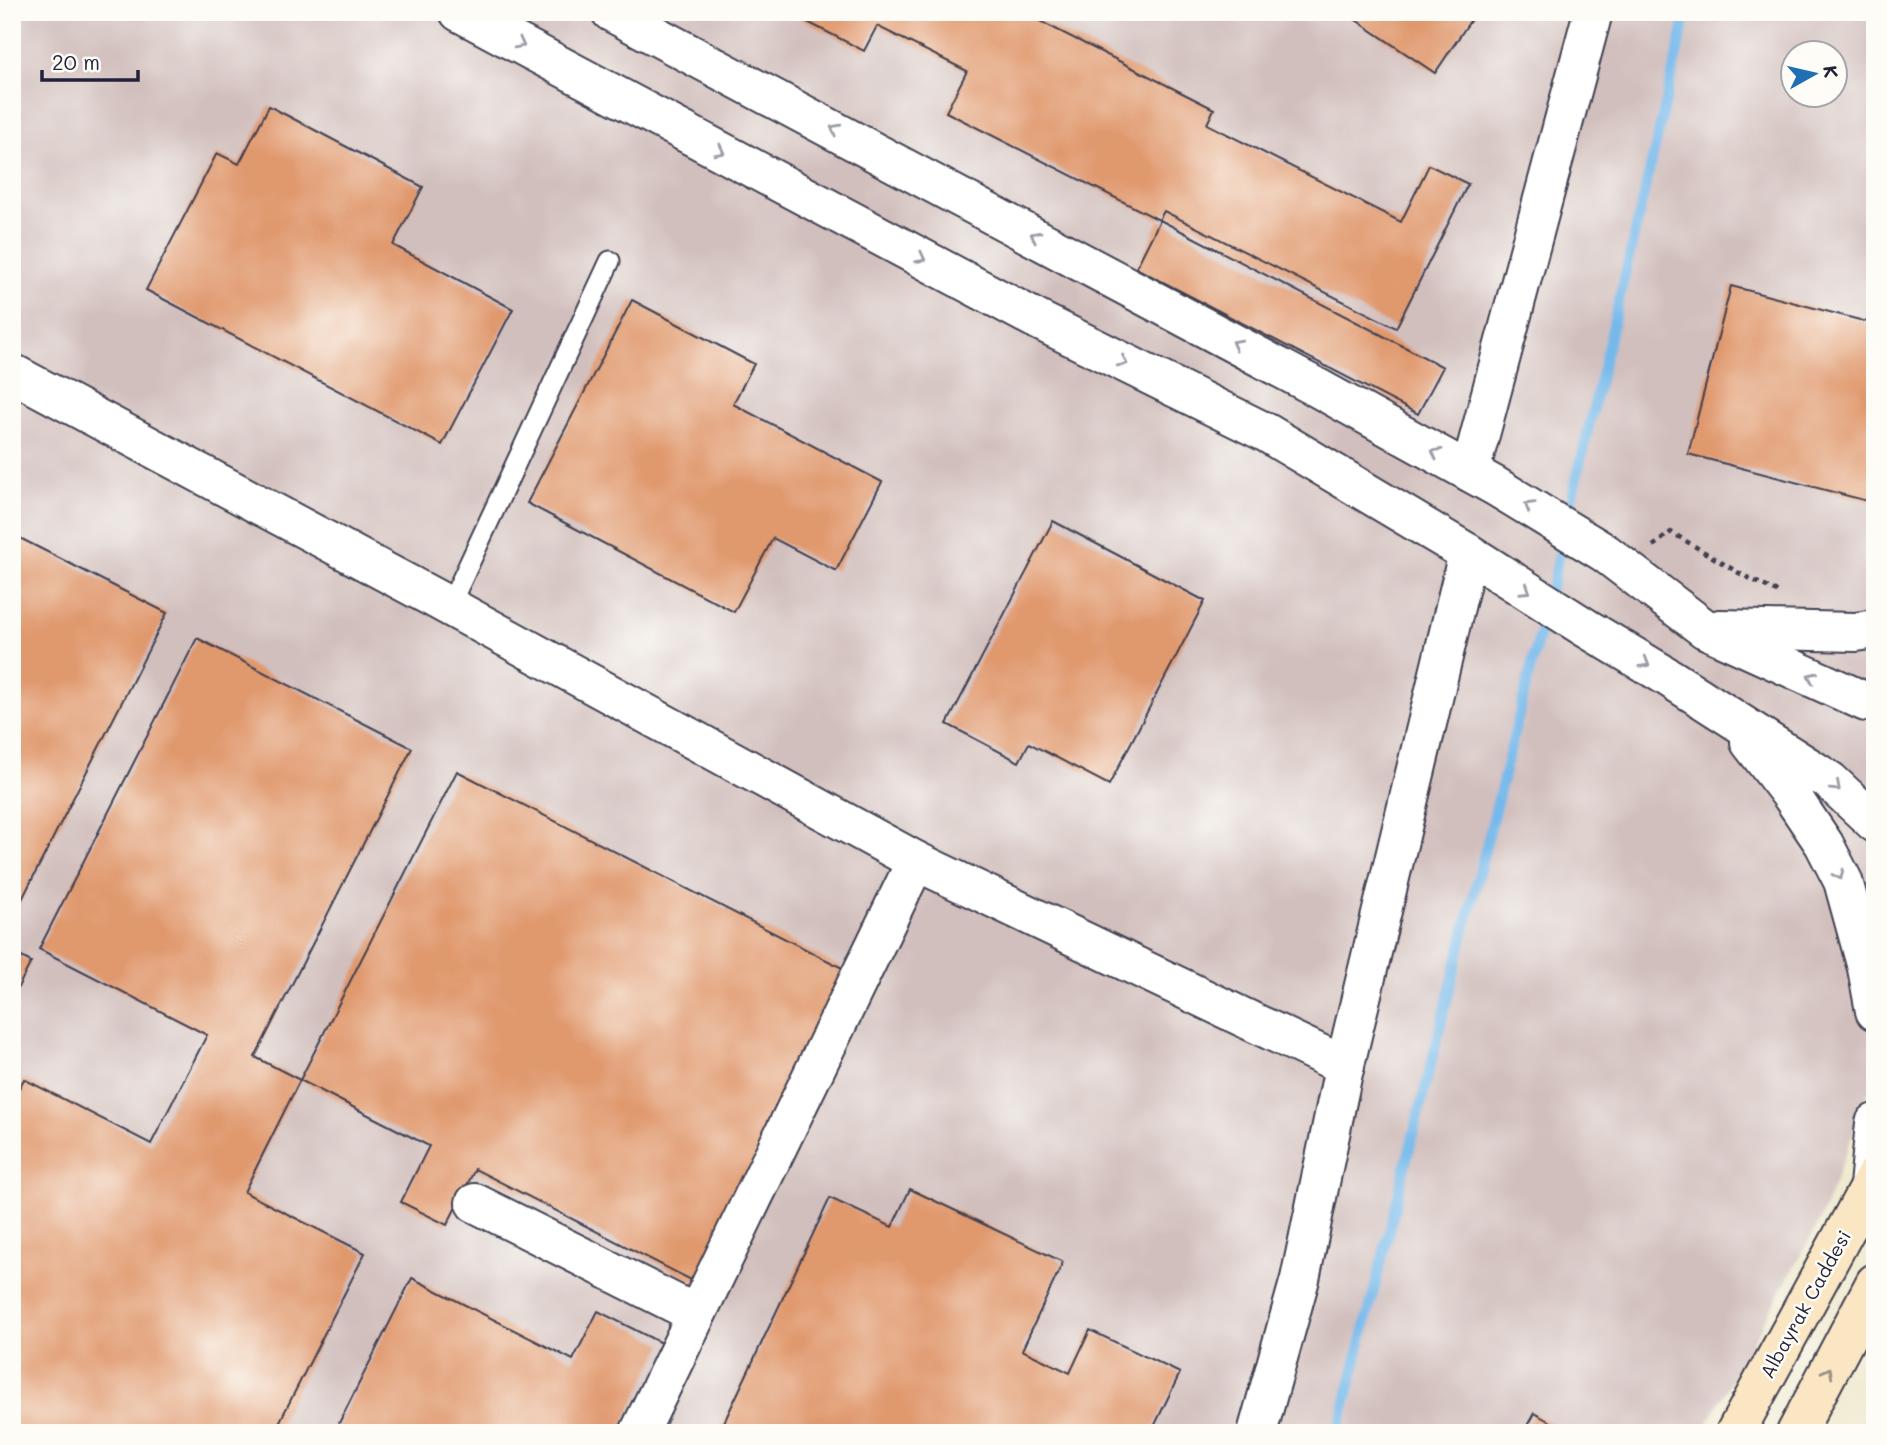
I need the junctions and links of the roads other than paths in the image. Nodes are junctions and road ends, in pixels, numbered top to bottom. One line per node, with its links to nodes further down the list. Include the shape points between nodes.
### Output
1 (459, 12): 7 (street, one-way to 7, via 1038,320 1267,433)
2 (611, 12): 6 (street, one-way to 2)
3 (1593, 12): 6 (street)
4 (610, 261): 8 (lane)
5 (12, 373): 8 (street)
6 (1483, 479): 10 (street, one-way to 6, via 1614,560)
7 (1468, 553): 12 (street, one-way to 12); 16 (street)
8 (449, 607): 14 (street)
9 (1875, 628): 10 (street, via 1856,632)
10 (1704, 629): 11 (street, one-way to 10)
11 (1875, 703)
12 (1732, 718): 13 (street, one-way to 13, via 1830,781); 15 (street, one-way to 15, via 1791,795 1843,881)
13 (1875, 823)
14 (916, 861): 16 (street); 21 (street)
15 (1875, 1011)
16 (1345, 1066): 24 (street, via 1300,1279)
17 (1875, 1123): 18 (street)
18 (1872, 1181): 25 (main road, Albayrak Caddesi)
19 (475, 1203): 21 (street)
20 (1875, 1283): 22 (main road)
21 (696, 1314): 23 (street)
22 (1869, 1315): 26 (main road, one-way to 22)
23 (639, 1433)
24 (1257, 1433)
25 (1735, 1433)
26 (1796, 1433)

